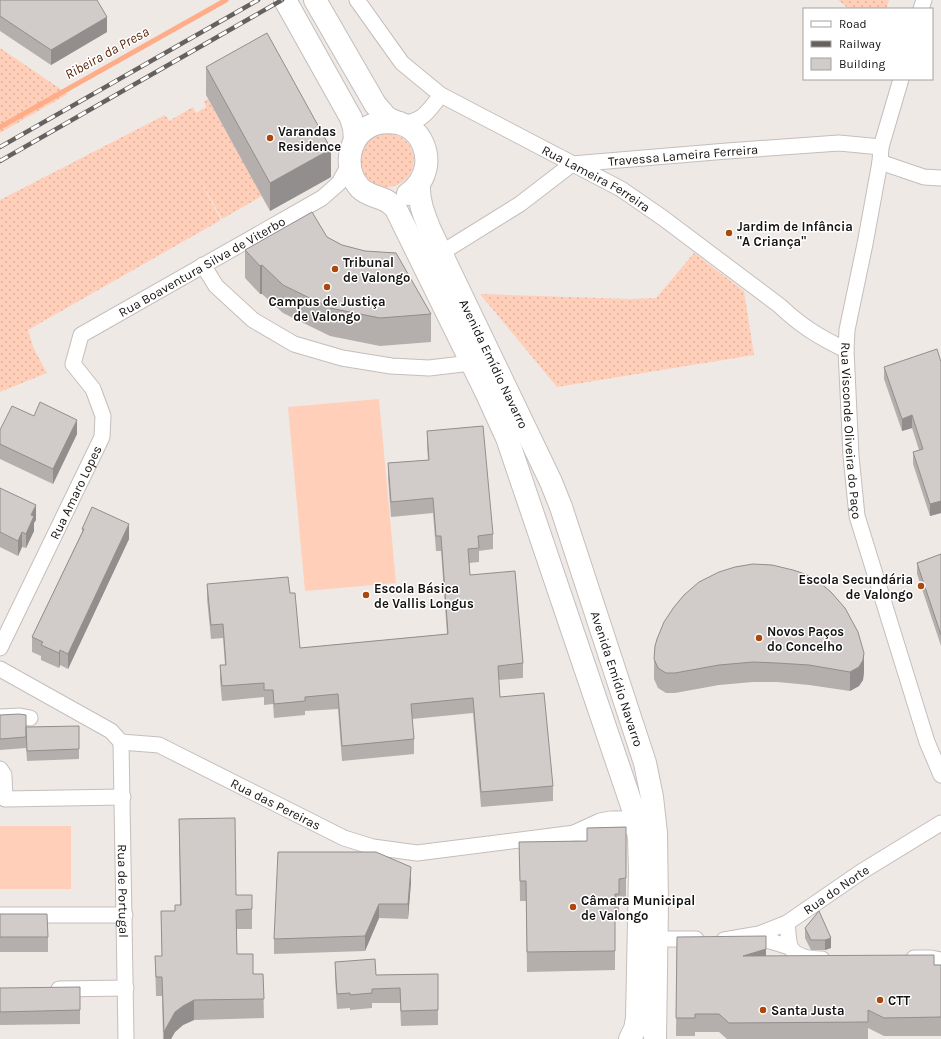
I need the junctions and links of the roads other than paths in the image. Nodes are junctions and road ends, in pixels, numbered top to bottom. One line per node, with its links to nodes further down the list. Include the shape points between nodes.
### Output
1 (285, 0): 9 (main road, via 351,118)
2 (315, 0): 7 (main road, via 375,104 386,116)
3 (357, 0): 5 (street, Rua Lameira Ferreira, via 402,63)
4 (901, 80): 10 (street, Rua Visconde Oliveira do Paço)
5 (441, 95): 6 (street); 12 (street, Rua Lameira Ferreira)
6 (429, 110): 7 (street, via 419,120); 8 (street, via 422,121)
7 (399, 123): 8 (main road, via 410,128); 9 (main road, via 387,121 374,124)
8 (419, 137): 15 (main road, Avenida Emídio Navarro, via 425,148 427,161 425,173)
9 (355, 140): 13 (main road, via 350,152)
10 (881, 147): 11 (street, Rua Visconde Oliveira do Paço); 12 (street, Travessa Lameira Ferreira, via 839,143)
11 (880, 162): 14 (street, via 924,177); 22 (street, Rua Visconde Oliveira do Paço, via 847,330)
12 (572, 164): 19 (street, via 520,204); 22 (street, Rua Lameira Ferreira, via 621,190 663,218 780,306 797,322)
13 (349, 165): 16 (main road, via 353,178); 17 (street, Rua Boaventura Silva de Viterbo, via 339,183)
14 (941, 178)
15 (419, 184): 18 (main road, via 410,193); 19 (main road, Avenida Emídio Navarro, via 422,211)
16 (361, 188): 17 (street, Rua Boaventura Silva de Viterbo, via 346,189); 18 (main road, Avenida Emídio Navarro, via 372,196)
17 (322, 198): 20 (street, Rua Boaventura Silva de Viterbo)
18 (384, 199): 23 (main road, Avenida Emídio Navarro, via 395,207 402,220)
19 (441, 253): 24 (main road, Avenida Emídio Navarro, via 551,482)
20 (203, 265): 21 (street, Rua Boaventura Silva de Viterbo); 23 (street, via 216,286 253,320 294,344 342,358 391,366 429,368)
21 (81, 335): 26 (street, Rua Amaro Lopes, via 73,364 93,389 103,416 102,437)
22 (846, 350): 32 (street, Rua Visconde Oliveira do Paço, via 851,456 857,516 927,742)
23 (471, 363): 25 (main road, Avenida Emídio Navarro, via 507,438)
24 (573, 543): 25 (main road); 34 (main road, Avenida Emídio Navarro, via 645,763 652,798)
25 (546, 552): 34 (main road, Avenida Emídio Navarro)
26 (0, 648)
27 (0, 669): 30 (street, via 111,731)
28 (0, 717): 29 (street)
29 (30, 718)
30 (121, 742): 33 (street, Rua de Portugal); 34 (street, Rua das Pereiras, via 159,745 344,838 373,847 417,853 575,833 603,835 616,832)
31 (2, 772): 33 (street, via 5,799)
32 (941, 775)
33 (122, 797): 37 (street, Rua de Portugal)
34 (645, 817): 39 (main road, Avenida Emídio Navarro, via 656,862); 48 (main road, Avenida Emídio Navarro, via 638,838 640,885 636,1018 635,1029)
35 (941, 824): 38 (street, Rua do Norte, via 861,872)
36 (0, 915): 37 (street)
37 (125, 915): 45 (street, Rua de Portugal)
38 (787, 923): 40 (street, Rua do Norte, via 759,934); 41 (street)
39 (657, 939): 40 (street, Rua do Norte); 49 (main road, Avenida Emídio Navarro)
40 (726, 940): 41 (street, Rua do Norte, via 770,941)
41 (790, 947): 43 (street, Rua do Norte, via 808,959)
42 (900, 958): 44 (street)
43 (839, 959)
44 (941, 960)
45 (126, 988): 46 (street); 47 (street, Rua de Portugal)
46 (46, 989)
47 (126, 1039)
48 (630, 1039)
49 (655, 1039)

